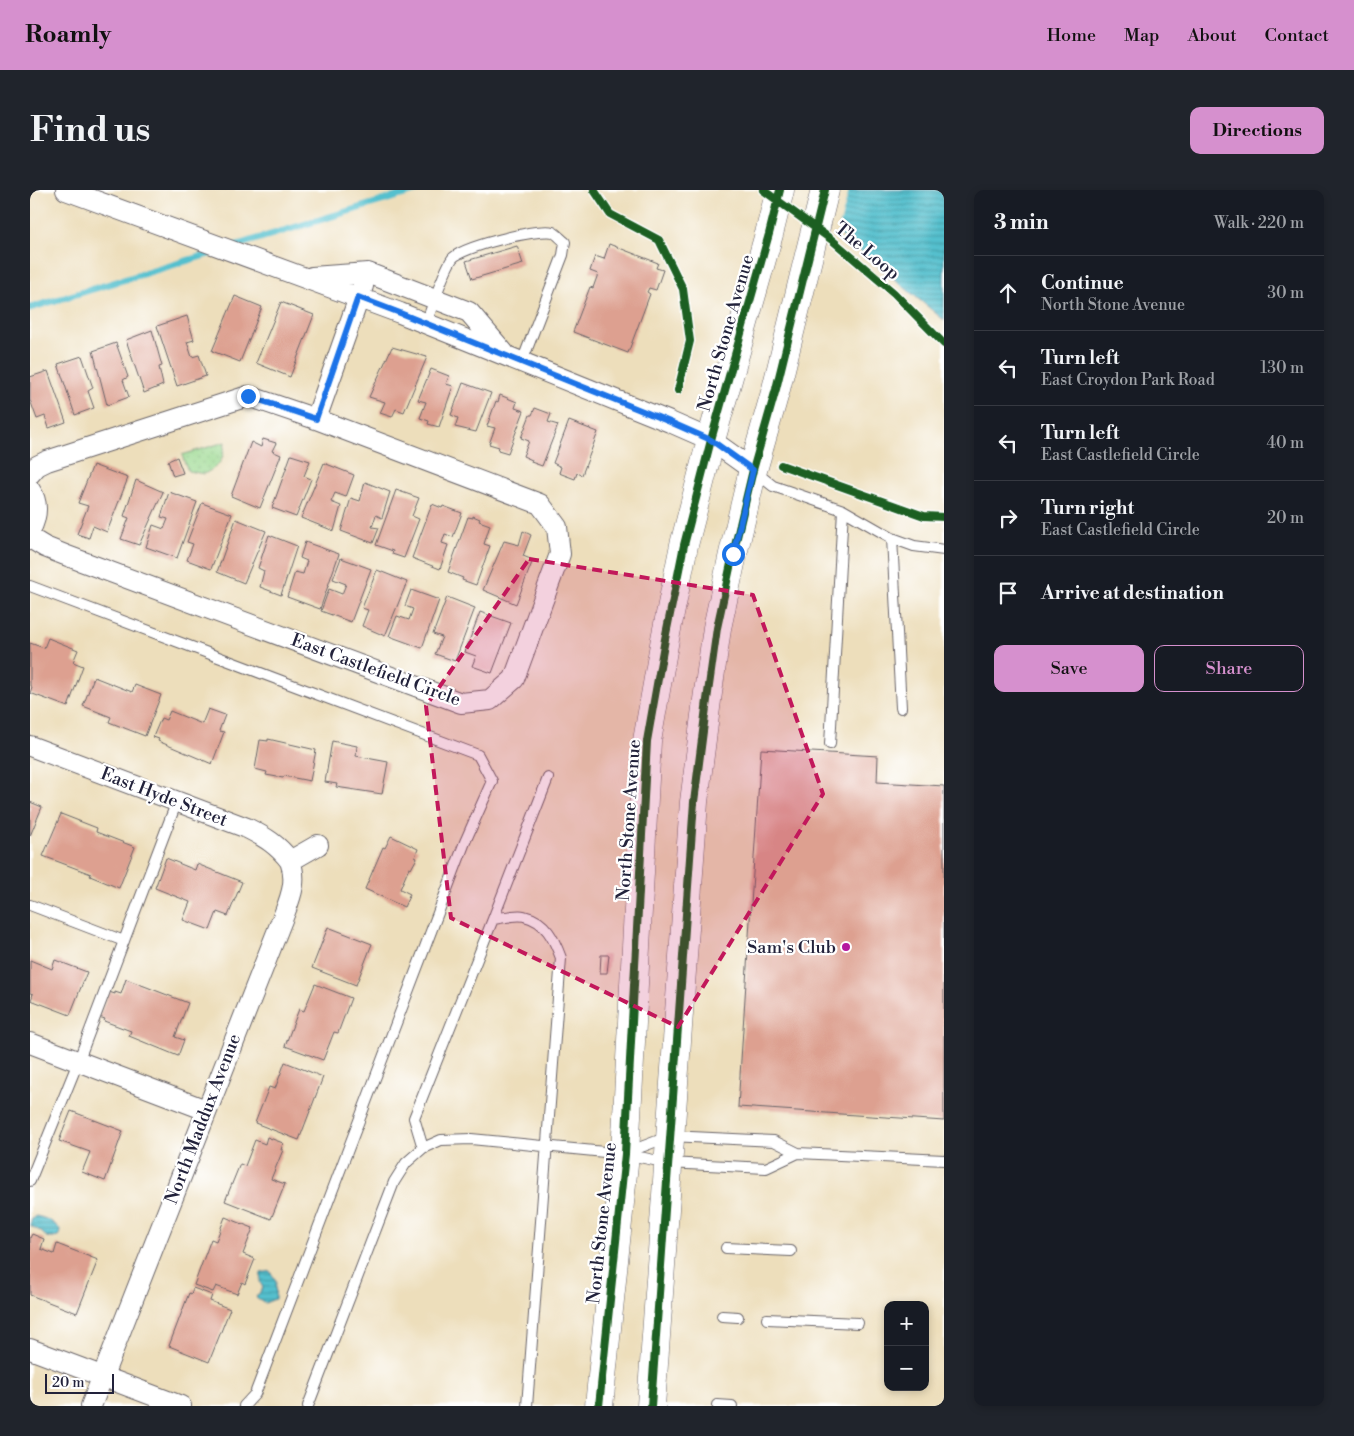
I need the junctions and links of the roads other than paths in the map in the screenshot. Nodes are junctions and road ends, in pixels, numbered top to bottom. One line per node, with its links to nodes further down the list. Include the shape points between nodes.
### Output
1 (66, 190): 5 (street)
2 (780, 190): 11 (main road, North Stone Avenue)
3 (825, 190): 12 (main road)
4 (368, 273): 5 (street); 6 (street); 7 (street)
5 (304, 277): 6 (street)
6 (358, 297): 8 (street); 10 (street)
7 (436, 299): 8 (lane); 9 (street, via 469,312); 9 (lane, via 452,258 463,250 539,231 554,232 565,242 563,255)
8 (426, 324): 9 (street)
9 (515, 359): 11 (street)
10 (316, 419): 13 (street, East Castlefield Circle, via 248,396 48,460); 17 (street, East Castlefield Circle, via 540,504 557,527 560,554 514,679 490,700 462,703 65,555)
11 (711, 440): 12 (street); 38 (main road, North Stone Avenue, via 680,564 647,741)
12 (753, 470): 15 (lane, via 773,486); 34 (main road, via 717,628 694,802)
13 (30, 474)
14 (30, 490): 16 (street, via 34,496 36,520)
15 (843, 510): 18 (lane); 22 (lane)
16 (30, 531)
17 (30, 538)
18 (892, 538): 19 (lane, via 914,546); 21 (lane)
19 (944, 550)
20 (30, 586): 53 (lane, via 478,755 492,781 465,842 255,1394)
21 (901, 708)
22 (830, 744)
23 (30, 746): 25 (street, East Hyde Street)
24 (548, 778): 29 (lane)
25 (177, 801): 27 (street, East Hyde Street, via 264,836); 30 (lane)
26 (318, 845): 27 (street)
27 (290, 861): 33 (street, North Maddux Avenue, via 294,881 291,895)
28 (30, 904): 30 (lane)
29 (493, 919): 35 (lane, via 523,915 543,924 561,958); 36 (lane, via 414,1118)
30 (124, 941): 32 (lane)
31 (30, 1043): 32 (street)
32 (78, 1062): 33 (street); 41 (lane)
33 (206, 1110): 49 (street, North Maddux Avenue)
34 (670, 1136): 37 (lane, via 774,1141); 38 (lane); 40 (main road)
35 (547, 1147): 36 (lane, via 441,1140); 38 (lane); 55 (lane)
36 (423, 1148): 54 (lane, via 406,1163 394,1182)
37 (798, 1153): 39 (lane); 40 (lane, via 766,1168)
38 (625, 1154): 40 (lane); 56 (main road, North Stone Avenue)
39 (944, 1160)
40 (668, 1163): 57 (main road)
41 (30, 1181)
42 (726, 1248): 43 (lane)
43 (791, 1251)
44 (722, 1316): 45 (lane)
45 (738, 1317)
46 (767, 1319): 47 (lane)
47 (858, 1323)
48 (30, 1349): 49 (street)
49 (102, 1376): 51 (street, North Maddux Avenue); 52 (street)
50 (717, 1405): 58 (lane)
51 (91, 1406)
52 (181, 1406)
53 (244, 1406)
54 (308, 1406)
55 (527, 1406)
56 (599, 1406)
57 (650, 1406)
58 (732, 1406)

